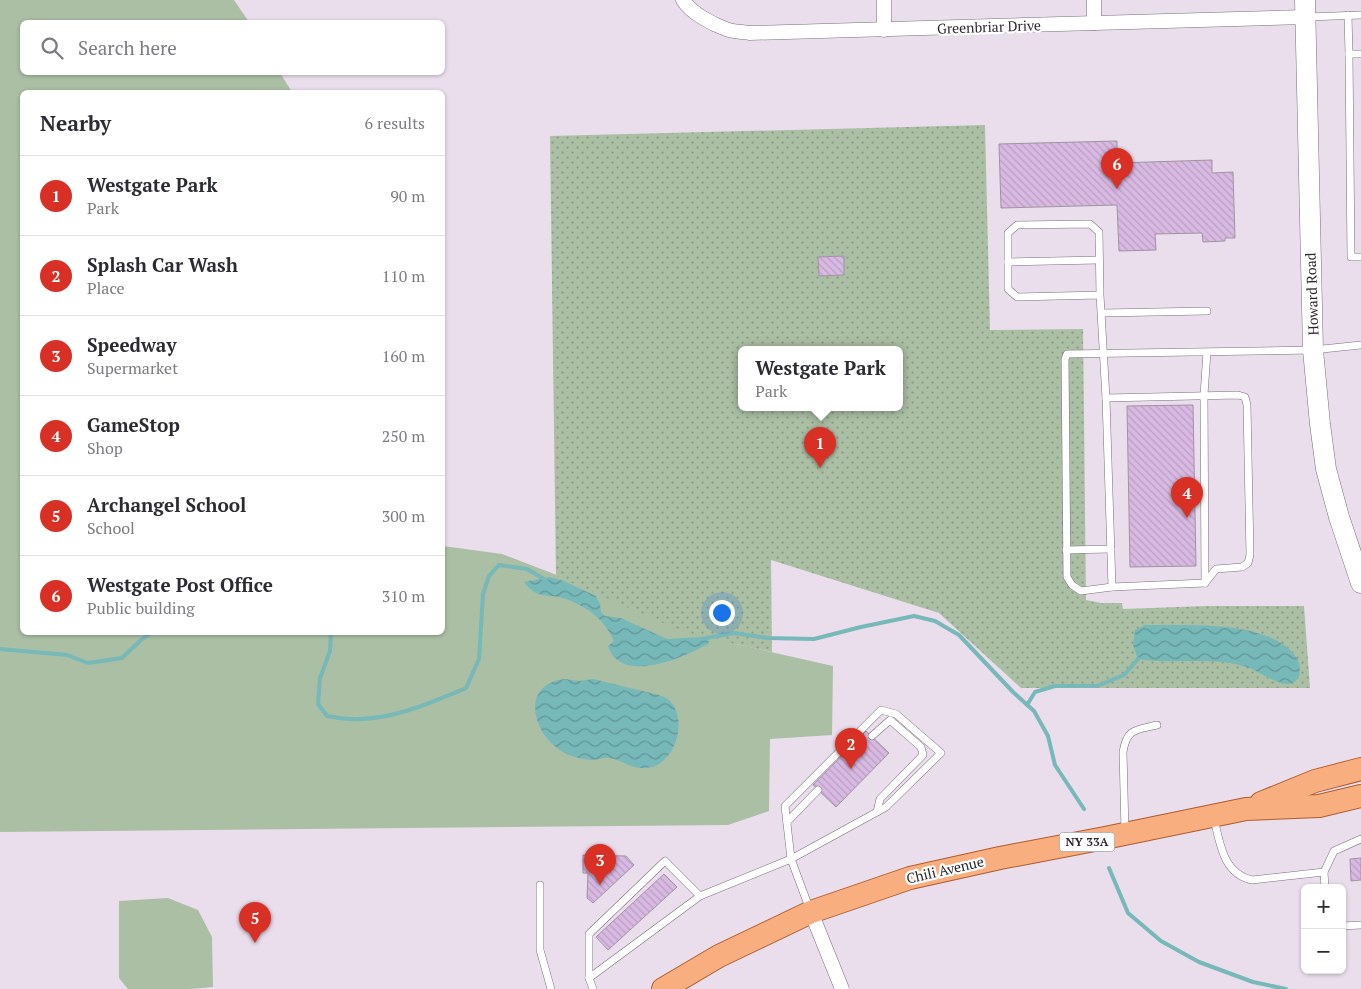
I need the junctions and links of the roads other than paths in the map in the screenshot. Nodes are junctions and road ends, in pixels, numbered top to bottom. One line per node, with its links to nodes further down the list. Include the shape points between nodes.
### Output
1 (683, 0): 8 (street, Greenbriar Drive, via 704,19 727,30 750,33)
2 (884, 0): 8 (street)
3 (1094, 0): 7 (street)
4 (1305, 9): 5 (lane); 7 (street, Greenbriar Drive); 18 (main road, Howard Road)
5 (1348, 15): 6 (lane); 9 (lane)
6 (1361, 15)
7 (1094, 23): 8 (street, Greenbriar Drive)
8 (884, 30)
9 (1349, 54): 10 (lane); 11 (lane, via 1351,257)
10 (1361, 54)
11 (1361, 257)
12 (1099, 260): 13 (lane); 13 (lane, via 1099,232 1090,224 1016,225 1008,233); 14 (lane)
13 (1008, 262): 14 (lane, via 1008,289 1017,297)
14 (1100, 296): 16 (lane)
15 (1207, 312): 16 (lane)
16 (1103, 313): 20 (lane)
17 (1361, 345): 18 (lane)
18 (1313, 350): 19 (lane); 26 (main road, Howard Road, via 1326,468)
19 (1207, 352): 20 (lane); 21 (lane)
20 (1104, 354): 22 (lane); 24 (lane, via 1067,354 1065,359)
21 (1204, 396): 22 (lane); 25 (lane); 25 (lane, via 1245,397 1250,556 1242,567 1216,569)
22 (1106, 398): 23 (lane)
23 (1111, 549): 24 (lane); 27 (lane)
24 (1066, 550): 27 (lane, via 1067,577 1072,585 1081,591)
25 (1205, 583): 27 (lane)
26 (1361, 583)
27 (1112, 587)
28 (1157, 725): 37 (lane, via 1133,731 1125,740)
29 (872, 736): 34 (lane, via 890,720 922,747 923,755 880,799)
30 (1361, 770): 33 (main road, Chili Avenue / NY 33A, via 1315,782)
31 (818, 790): 36 (lane)
32 (1361, 796): 33 (main road, Chili Avenue / NY 33A, via 1319,806)
33 (1246, 809): 35 (main road, Chili Avenue / NY 33A)
34 (877, 812): 36 (lane, via 941,753 896,714 881,710 785,806); 39 (lane)
35 (1213, 816): 37 (main road, Chili Avenue / NY 33A); 40 (lane, via 1225,860 1234,873 1252,880)
36 (787, 822): 39 (lane)
37 (1125, 834): 44 (main road, Chili Avenue / NY 33A, via 910,878)
38 (1361, 839): 40 (lane, via 1334,851)
39 (791, 859): 43 (lane); 44 (lane)
40 (1324, 872): 41 (lane)
41 (1325, 884)
42 (540, 885): 48 (lane, via 540,950)
43 (700, 896): 47 (lane); 47 (lane, via 666,862 588,934)
44 (811, 912): 50 (main road, Chili Avenue / NY 33A, via 719,956); 51 (street)
45 (1361, 925): 46 (lane)
46 (1346, 926)
47 (589, 978): 49 (lane)
48 (551, 989)
49 (593, 989)
50 (663, 989)
51 (842, 989)

